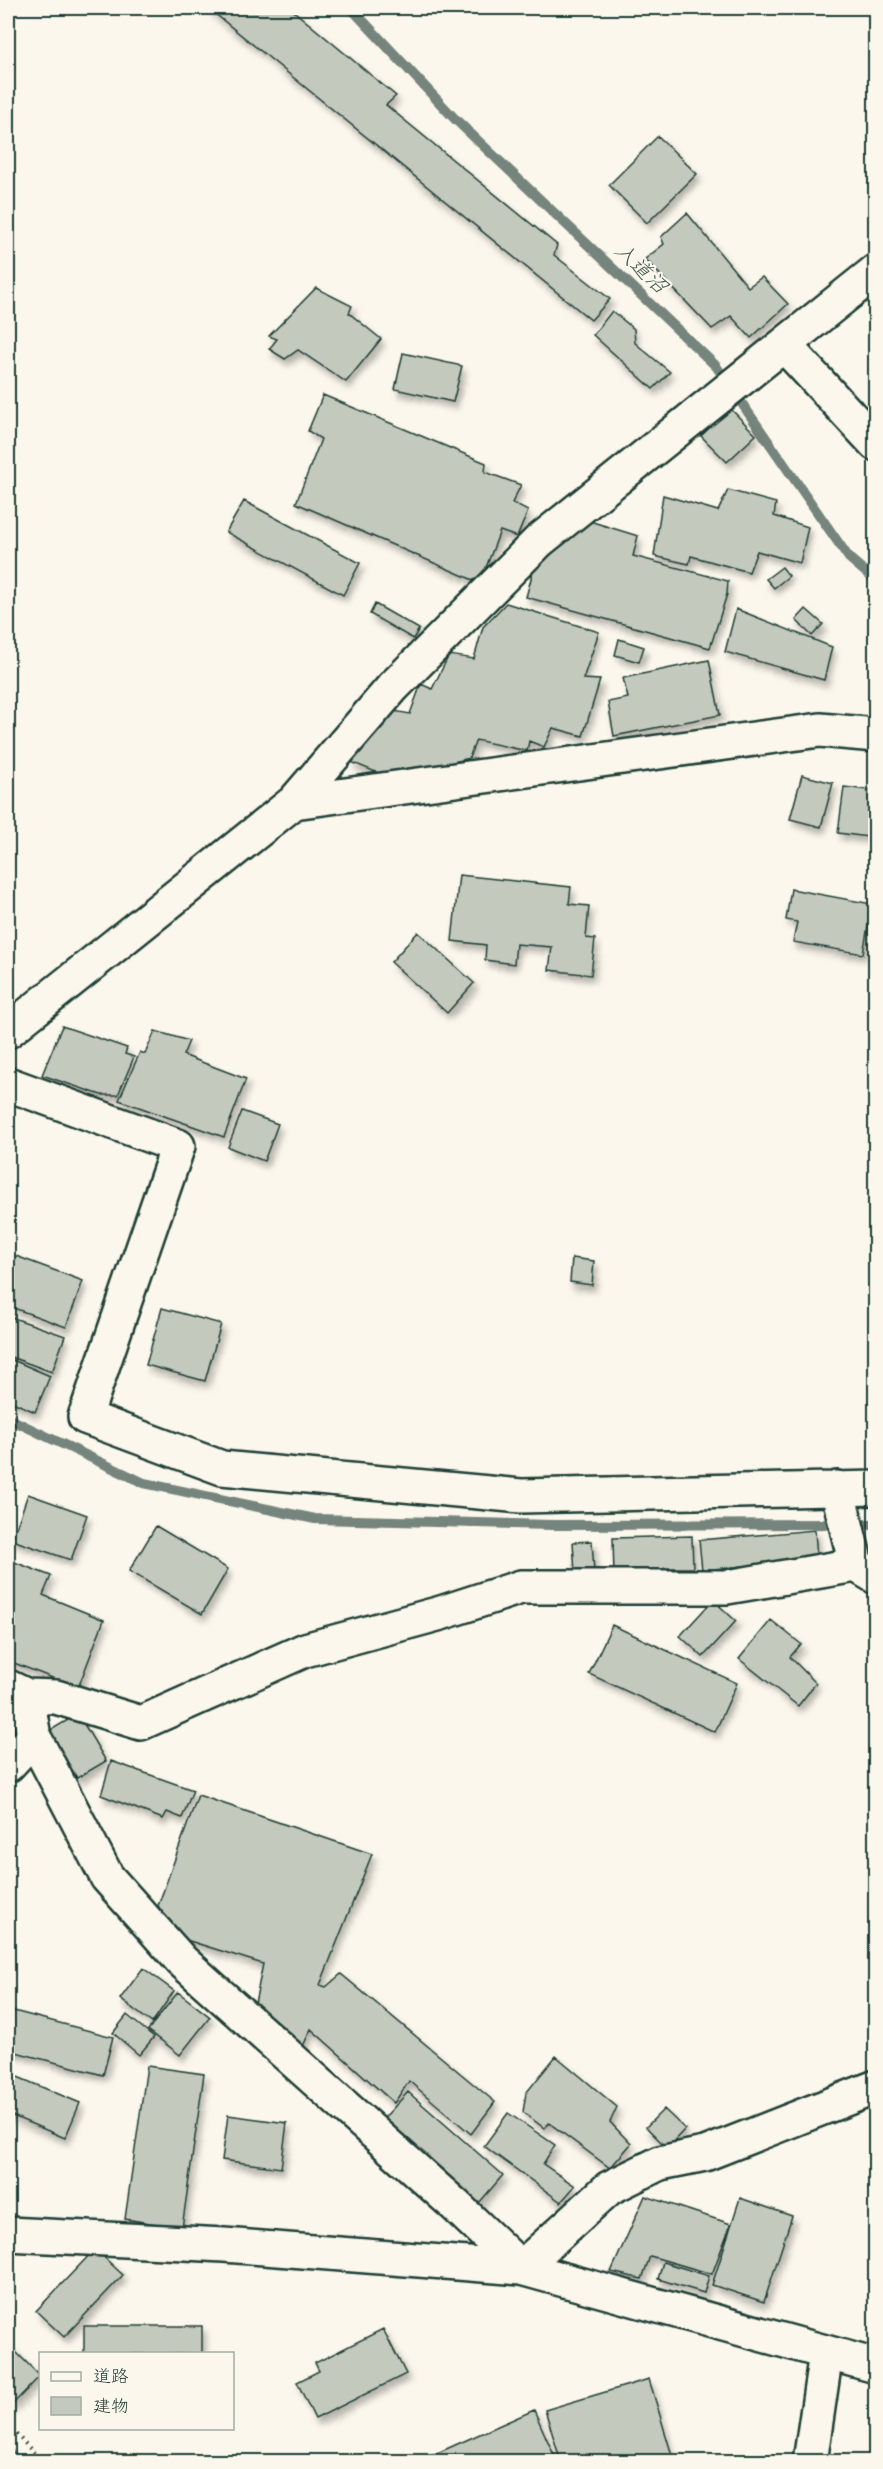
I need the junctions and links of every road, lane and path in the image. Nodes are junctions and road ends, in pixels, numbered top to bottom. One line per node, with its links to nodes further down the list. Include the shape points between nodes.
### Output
1 (876, 271): 2 (street)
2 (784, 345): 3 (street); 5 (street, via 539,541 393,687)
3 (876, 444)
4 (876, 735): 5 (street, via 820,730)
5 (294, 802): 6 (street)
6 (10, 1026)
7 (8, 1084): 9 (street, via 178,1146 85,1417 222,1468 521,1496)
8 (876, 1488): 9 (street)
9 (838, 1494): 10 (street)
10 (861, 1563): 11 (street, via 727,1587 521,1587 305,1650 141,1723 56,1697)
11 (17, 1691): 12 (street)
12 (34, 1737): 13 (street); 16 (street, via 107,1877 182,1961)
13 (8, 1765)
14 (876, 2087): 16 (street, via 705,2154 660,2163 609,2188)
15 (8, 2234): 16 (street, via 224,2245)
16 (521, 2268): 17 (street)
17 (826, 2353): 18 (street); 21 (street)
18 (876, 2366)
19 (8, 2426): 20 (path)
20 (43, 2462)
21 (810, 2462)

